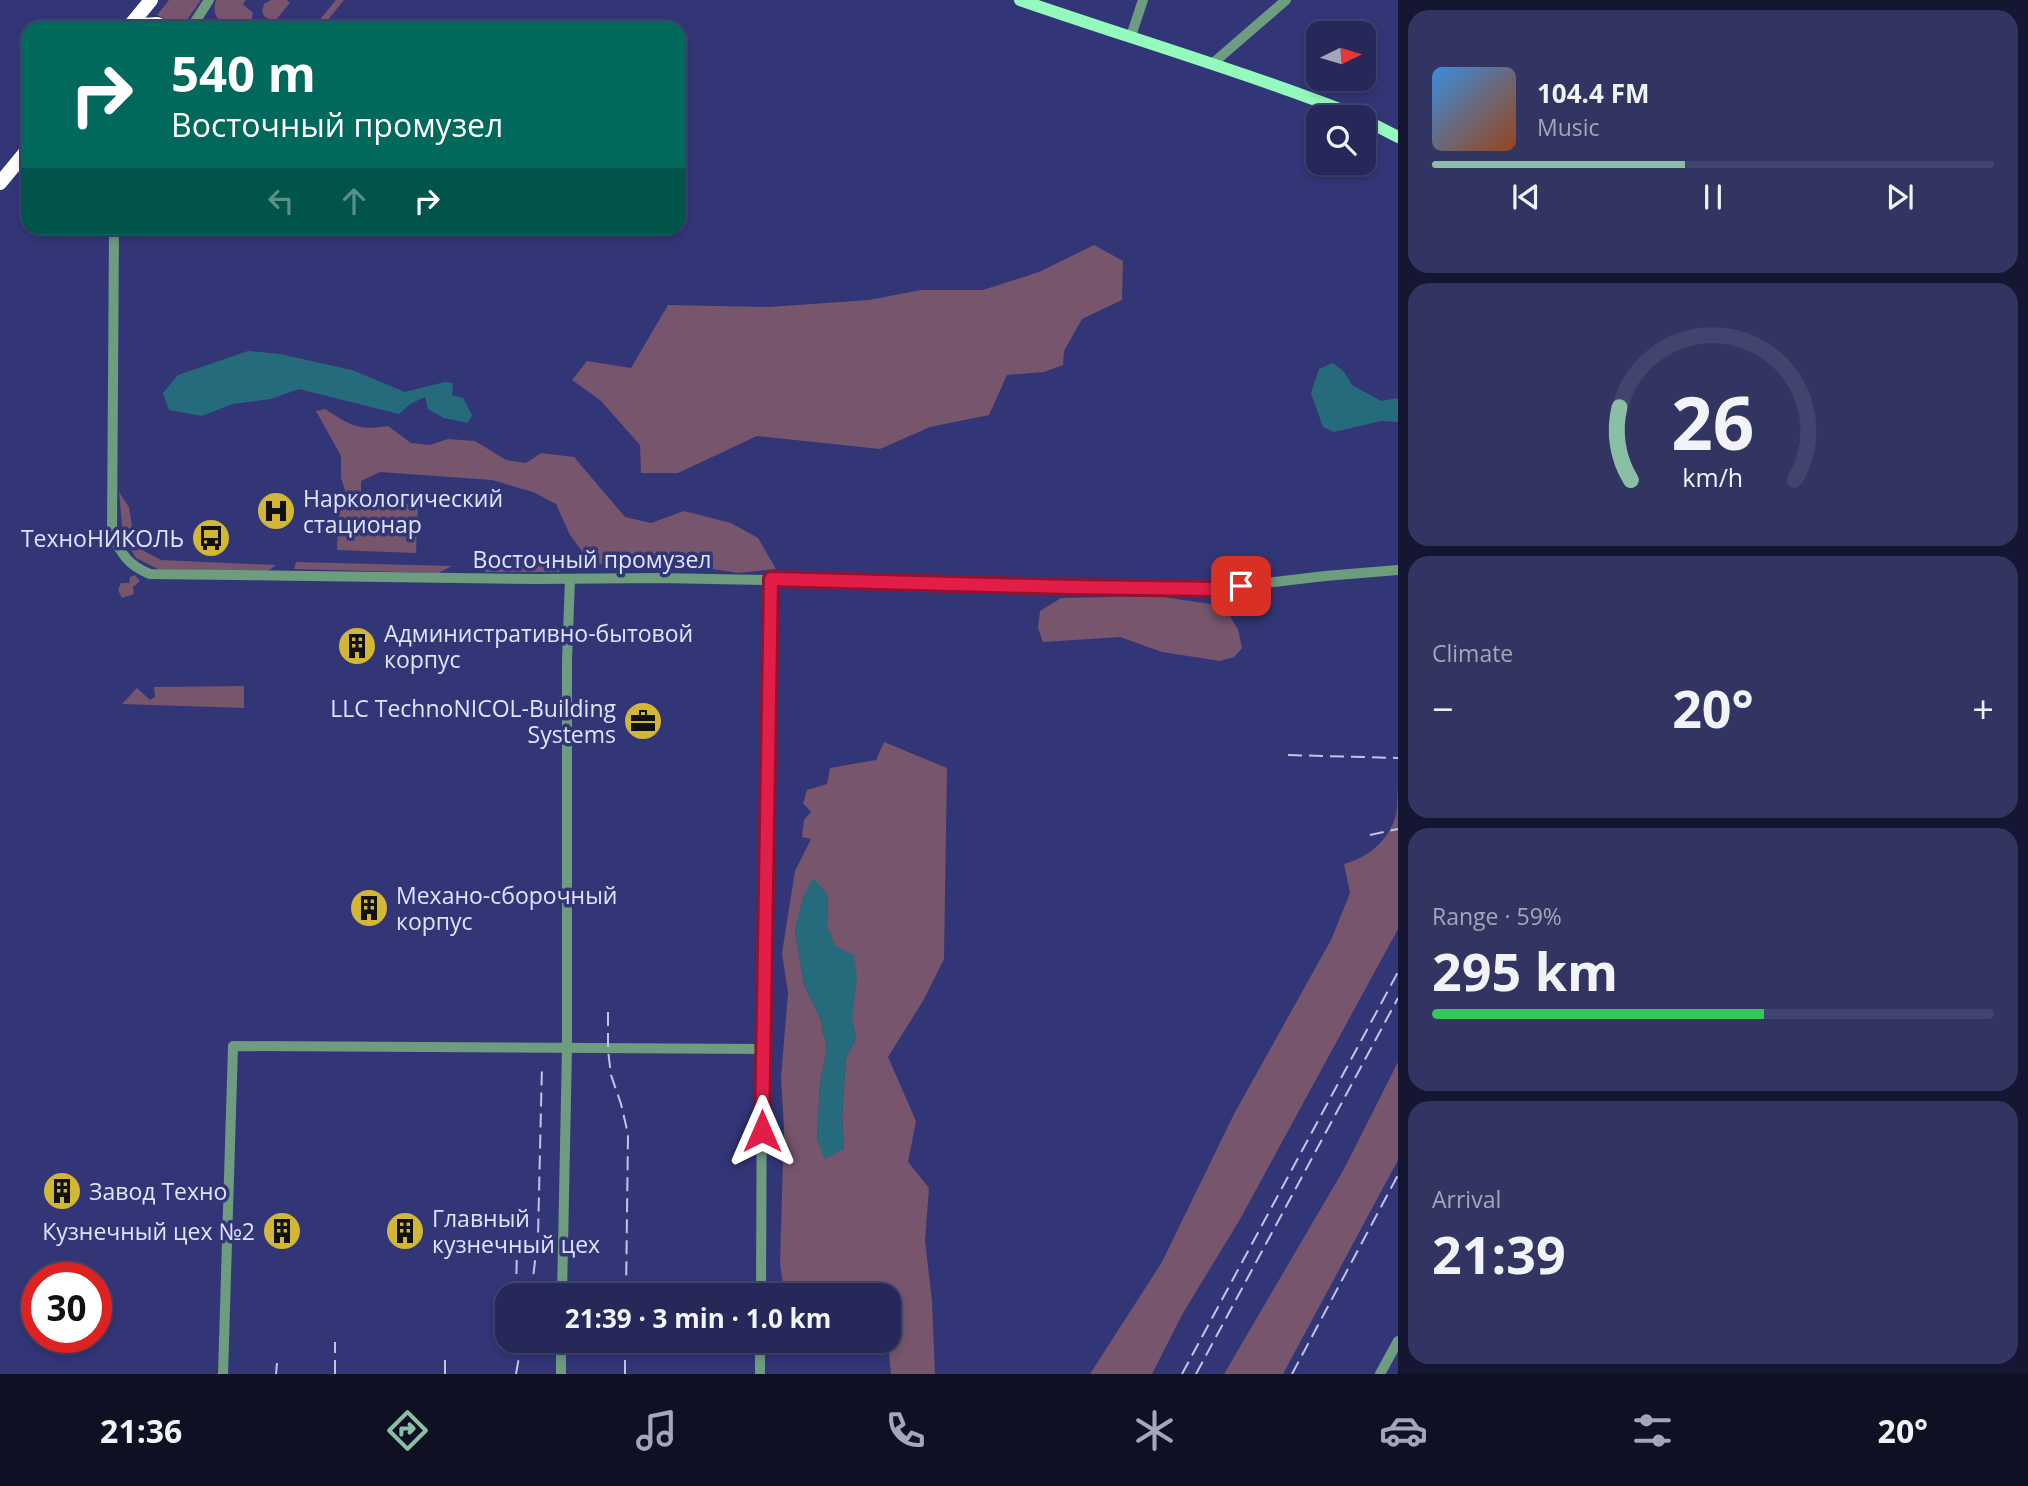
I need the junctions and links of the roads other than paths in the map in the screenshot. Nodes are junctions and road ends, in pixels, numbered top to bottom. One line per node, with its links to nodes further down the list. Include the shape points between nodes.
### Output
1 (151, 0): 6 (highway)
2 (209, 0): 7 (street)
3 (1020, 0): 8 (main road)
4 (1143, 0): 8 (street)
5 (1286, 0): 9 (street)
6 (134, 21)
7 (196, 21)
8 (1131, 36): 9 (main road)
9 (1212, 64): 10 (main road)
10 (1326, 105)
11 (1376, 125): 12 (main road)
12 (1398, 137)
13 (21, 158): 14 (highway)
14 (0, 183)
15 (114, 235): 17 (street, Восточный промузел, via 111,521 120,553 138,569 150,574)
16 (1398, 570): 18 (street, Восточный промузел, via 1214,589)
17 (570, 579): 18 (street, Восточный промузел); 19 (street)
18 (771, 579): 20 (street)
19 (567, 1048): 20 (street); 21 (street); 26 (street, via 233,1046)
20 (762, 1049): 22 (street)
21 (562, 1283)
22 (761, 1283)
23 (1398, 1341): 29 (street)
24 (561, 1353): 27 (street)
25 (760, 1353): 28 (street)
26 (223, 1374)
27 (561, 1374)
28 (760, 1374)
29 (1380, 1374)

